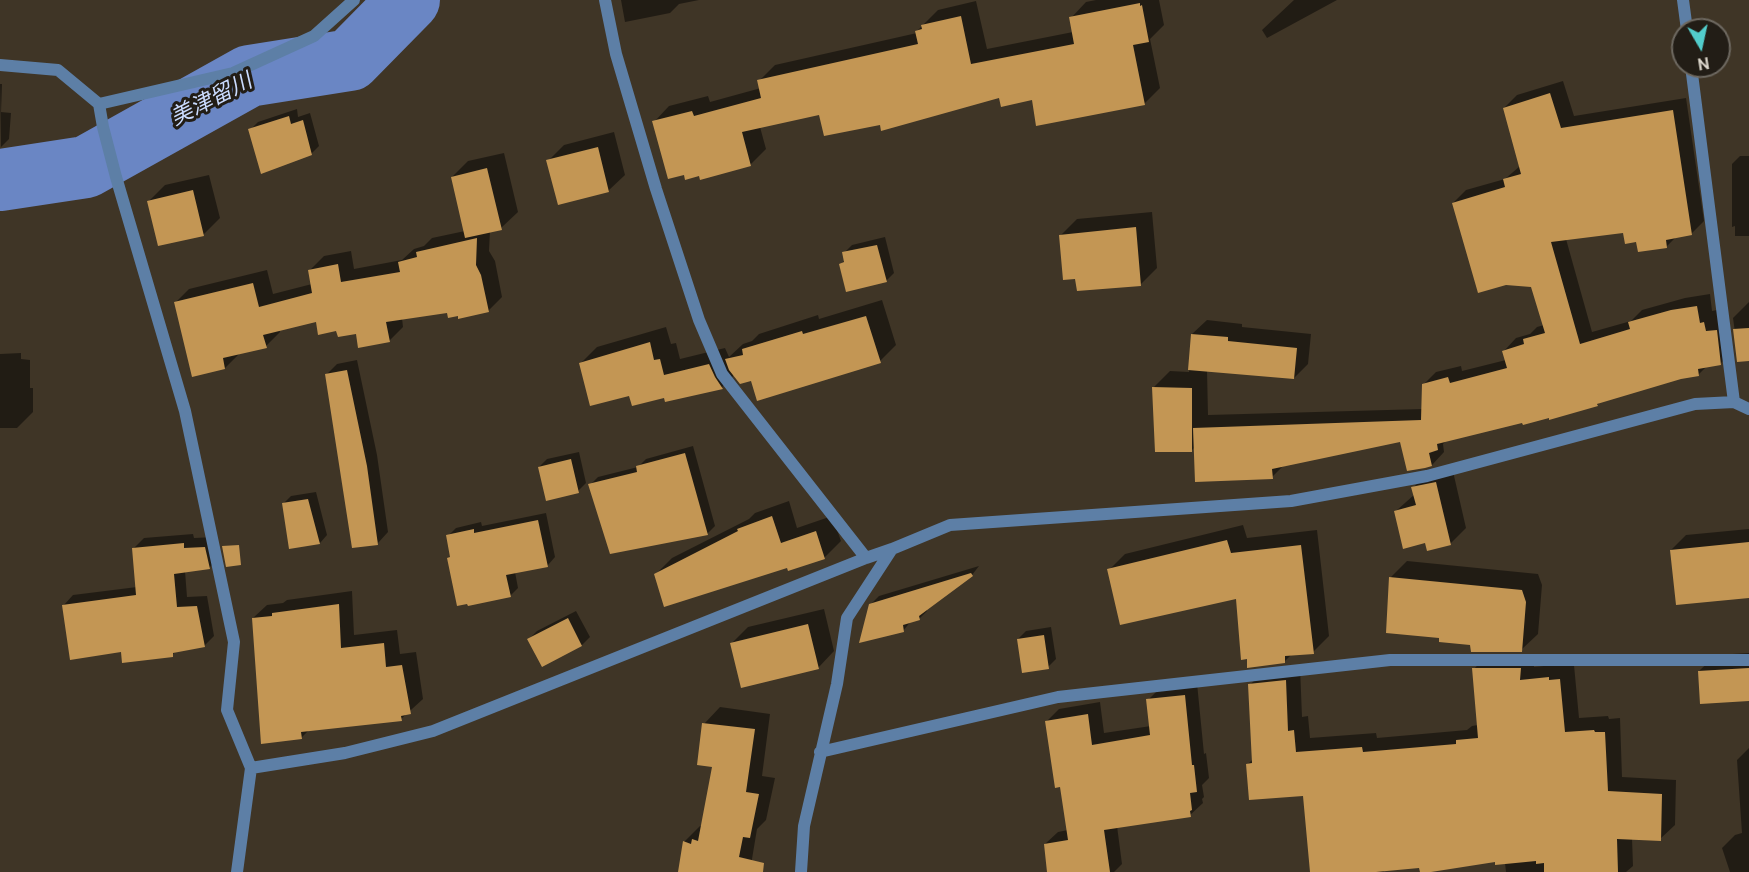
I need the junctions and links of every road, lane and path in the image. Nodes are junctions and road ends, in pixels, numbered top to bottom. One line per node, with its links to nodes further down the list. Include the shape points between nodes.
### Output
1 (354, 0): 7 (street, via 314,36 233,73)
2 (605, 0): 11 (street, via 616,54 656,189 699,320 722,374)
3 (1683, 0): 4 (street)
4 (1685, 18)
5 (0, 65): 7 (street, via 58,70)
6 (1693, 78): 8 (street)
7 (99, 104): 14 (street, via 116,177 185,411 234,642 227,710)
8 (1734, 402): 9 (street); 10 (street, via 1695,404 1427,476 1291,501 950,525)
9 (1749, 409)
10 (892, 549): 11 (street); 13 (street, via 847,618 837,684)
11 (866, 558): 14 (street, via 433,731 345,753)
12 (1749, 660): 13 (street, via 1390,660 1058,697)
13 (820, 752): 16 (street, via 804,826)
14 (251, 768): 15 (street)
15 (237, 872)
16 (801, 872)

